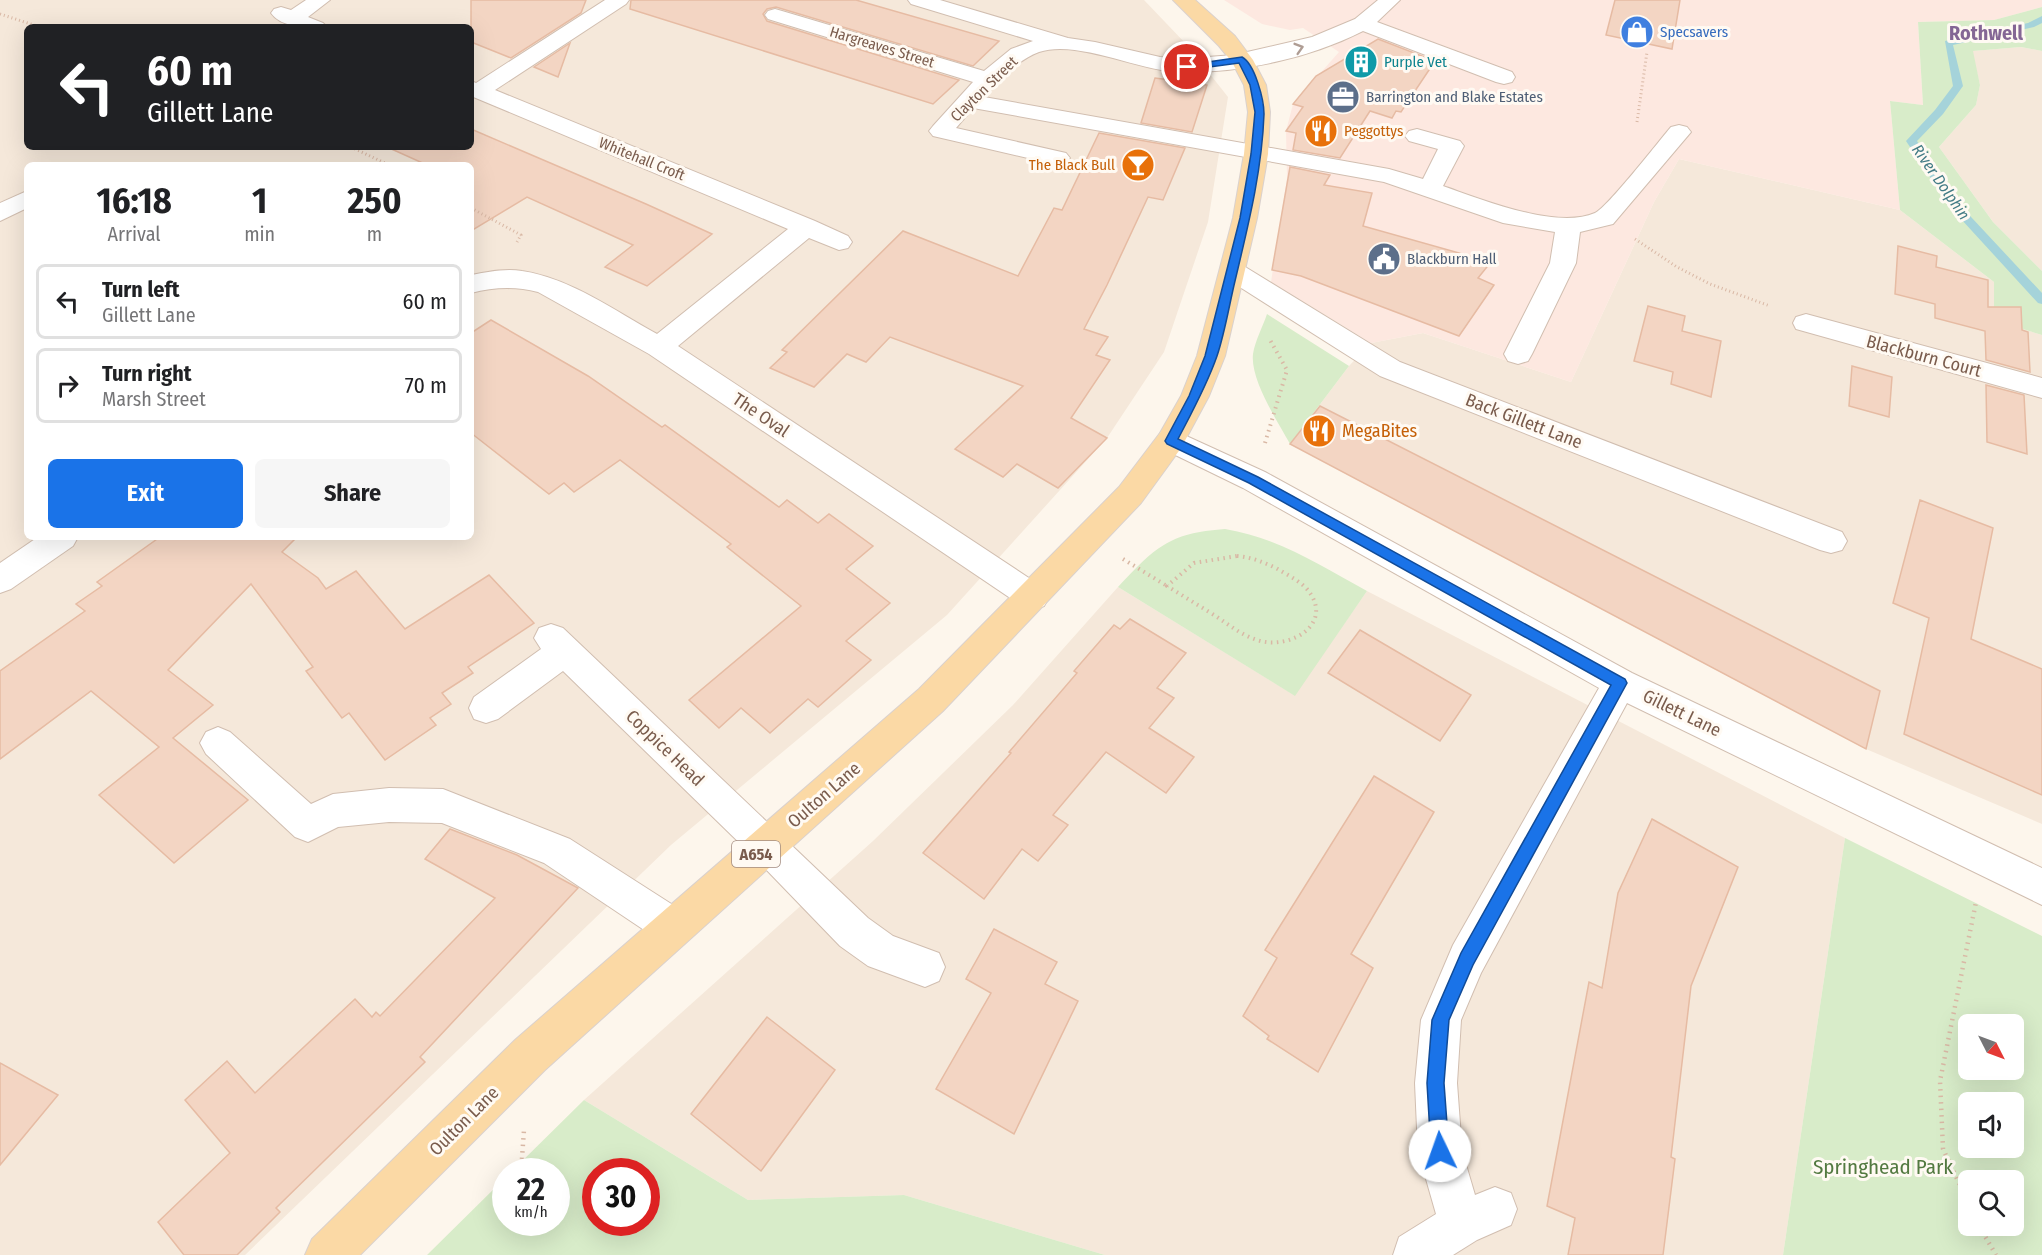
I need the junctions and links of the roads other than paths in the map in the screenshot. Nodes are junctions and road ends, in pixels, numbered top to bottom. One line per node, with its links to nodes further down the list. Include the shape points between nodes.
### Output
1 (320, 0): 7 (street)
2 (619, 0): 13 (street, Whitehall Croft)
3 (792, 0): 12 (street, Hargreaves Street, via 775,15)
4 (918, 0): 9 (street)
5 (1184, 0): 10 (main road, A654)
6 (1390, 0): 8 (street, Clayton Street)
7 (298, 22)
8 (1362, 23): 10 (street, Clayton Street, one-way to 8, via 1298,49); 11 (street)
9 (1076, 46): 10 (street, Clayton Street, via 1187,67); 12 (street, Clayton Street, via 1031,48 1013,58)
10 (1242, 60): 17 (main road, A654, via 1255,85 1259,112)
11 (1504, 77)
12 (990, 80): 14 (street, Clayton Street)
13 (475, 89): 23 (street, Whitehall Croft)
14 (969, 101): 17 (street); 18 (street, Clayton Street, via 941,131)
15 (1679, 132): 22 (street, via 1604,219)
16 (1416, 136): 19 (street, via 1452,146)
17 (1256, 154): 19 (street, via 1389,176); 25 (main road, A654)
18 (1058, 158)
19 (1429, 190): 22 (street, via 1512,218)
20 (24, 200): 21 (street)
21 (0, 213)
22 (1569, 226): 29 (street, via 1563,263)
23 (806, 227): 24 (street, Whitehall Croft); 28 (street)
24 (839, 242)
25 (1233, 271): 31 (main road, A654, via 1211,356); 33 (street, Back Gillett Lane, via 1390,369)
26 (480, 282): 28 (street, The Oval, via 520,279 546,285)
27 (1806, 323): 30 (street, Blackburn Court)
28 (658, 347): 35 (street, The Oval)
29 (1518, 354)
30 (2042, 388)
31 (1171, 441): 35 (main road, Oulton Lane / A654, via 1130,495); 36 (street, Gillett Lane, via 1254,480)
32 (58, 540): 34 (street)
33 (1831, 541)
34 (0, 580)
35 (1033, 597): 39 (main road, Oulton Lane / A654, via 931,700)
36 (1620, 683): 40 (street, Gillett Lane); 43 (street, via 1467,959 1441,1020 1436,1083 1440,1151 1478,1216)
37 (486, 708): 39 (street, Coppice Head, via 558,644)
38 (218, 743): 41 (street, via 308,825 333,811 443,806 557,851)
39 (767, 845): 41 (main road, Oulton Lane / A654); 42 (street, Coppice Head, via 854,932 882,952)
40 (2042, 887)
41 (674, 927): 44 (main road, Oulton Lane / A654, via 530,1055)
42 (925, 967)
43 (1415, 1253)
44 (328, 1255)

